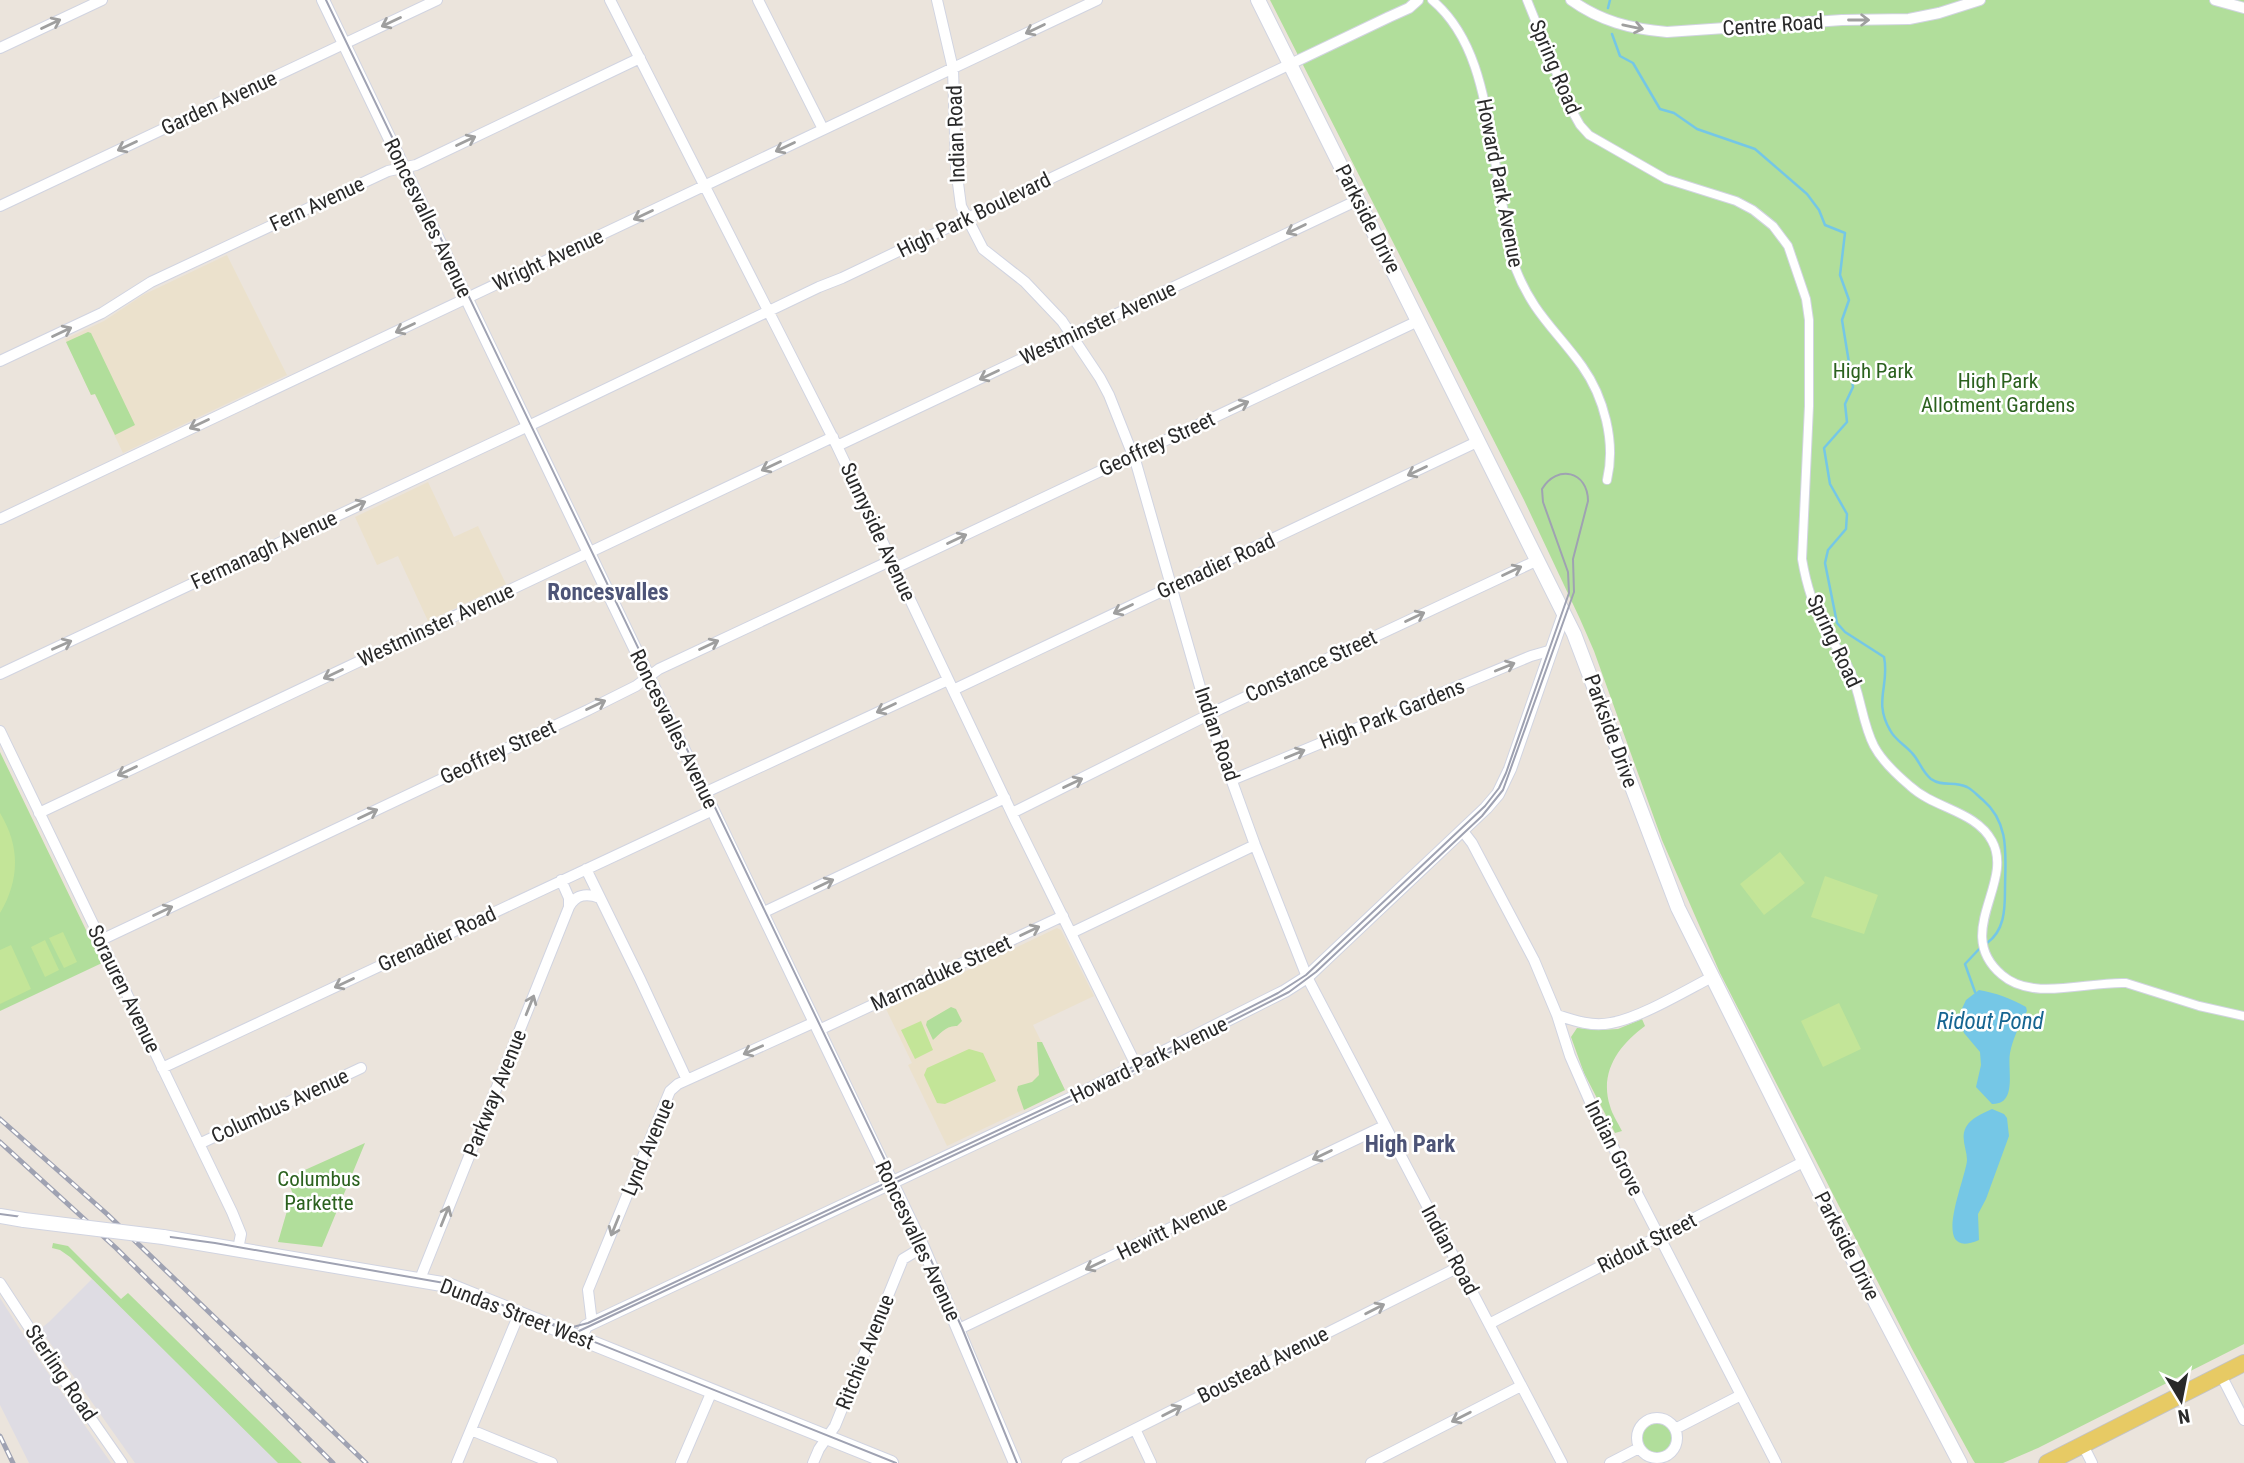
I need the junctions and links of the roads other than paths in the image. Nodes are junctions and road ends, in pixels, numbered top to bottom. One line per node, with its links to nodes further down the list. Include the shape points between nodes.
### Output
1 (102, 0): 17 (street, one-way to 1)
2 (323, 0): 16 (street, Roncesvalles Avenue)
3 (438, 0): 16 (street, Garden Avenue, one-way to 16)
4 (610, 0): 18 (street, Sunnyside Avenue)
5 (758, 0): 21 (street)
6 (937, 0): 20 (street, Indian Road)
7 (1097, 0): 20 (street, Wright Avenue, one-way to 20)
8 (1258, 0): 19 (main road, Parkside Drive)
9 (1419, 0): 19 (street, High Park Boulevard)
10 (1432, 0): 36 (street, Howard Park Avenue, via 1460,33 1477,75 1523,290 1581,366 1599,400 1611,443)
11 (1527, 0): 68 (street, Spring Road, via 1571,109 1589,135 1666,179 1753,210 1788,246 1809,320 1805,576 1825,629 1850,671 1879,753 1911,787 1937,805 1975,820 1994,843 1995,878 1981,936 1986,954 2000,974 2025,987 2126,984)
12 (1571, 0): 13 (street, Centre Road, one-way to 13, via 1608,21 1667,32 1909,19)
13 (1980, 0)
14 (2215, 0): 15 (street)
15 (2244, 8)
16 (344, 44): 22 (street, Roncesvalles Avenue); 25 (street, Garden Avenue, one-way to 25)
17 (0, 48)
18 (640, 58): 22 (street, Fern Avenue, one-way to 18, via 428,160); 23 (street, Sunnyside Avenue)
19 (1290, 64): 24 (main road, Parkside Drive); 26 (street, High Park Boulevard)
20 (953, 69): 21 (street, Wright Avenue); 26 (street, Indian Road, via 958,194)
21 (823, 129): 23 (street, Wright Avenue, one-way to 23)
22 (403, 167): 27 (street, Roncesvalles Avenue); 31 (street, Fern Avenue, one-way to 22, via 102,313 151,282)
23 (705, 185): 27 (street, Wright Avenue, one-way to 27); 28 (street, Sunnyside Avenue)
24 (1358, 200): 29 (main road, Parkside Drive); 30 (street, Westminster Avenue, one-way to 30)
25 (0, 206)
26 (967, 218): 28 (street, High Park Boulevard); 30 (street, Indian Road, via 983,249 1037,294)
27 (467, 298): 32 (street, Roncesvalles Avenue); 37 (street, Wright Avenue, one-way to 37)
28 (769, 312): 32 (street, High Park Boulevard); 33 (street, Sunnyside Avenue)
29 (1419, 321): 34 (main road, Parkside Drive); 35 (street, Geoffrey Street, one-way to 29)
30 (1072, 335): 33 (street, Westminster Avenue, one-way to 33); 35 (street, Indian Road, via 1109,395)
31 (0, 362)
32 (528, 426): 38 (street, Roncesvalles Avenue); 44 (street, Fermanagh Avenue, one-way to 32)
33 (835, 442): 38 (street, Westminster Avenue, one-way to 38); 40 (street, Sunnyside Avenue)
34 (1479, 442): 39 (main road, Parkside Drive); 41 (street, Grenadier Road, one-way to 41)
35 (1133, 456): 40 (street, Geoffrey Street, one-way to 35); 41 (street, Indian Road)
36 (1606, 480)
37 (0, 519)
38 (588, 552): 45 (street, Roncesvalles Avenue); 53 (street, Westminster Avenue, one-way to 53)
39 (1538, 560): 42 (main road, Parkside Drive); 47 (street, Constance Street, one-way to 39)
40 (894, 564): 45 (street, Geoffrey Street, one-way to 40); 46 (street, Sunnyside Avenue)
41 (1171, 587): 46 (street, Grenadier Road, one-way to 46); 47 (street, Indian Road)
42 (1564, 614): 43 (street, Howard Park Avenue); 66 (main road, Parkside Drive, via 1678,908)
43 (1552, 650): 49 (street, High Park Gardens, one-way to 43); 55 (street, Howard Park Avenue, via 1502,787)
44 (0, 674)
45 (648, 676): 50 (street, Roncesvalles Avenue); 64 (street, Geoffrey Street, one-way to 45, via 612,698)
46 (951, 685): 50 (street, Grenadier Road, one-way to 50); 51 (street, Sunnyside Avenue)
47 (1208, 715): 49 (street, Indian Road); 54 (street, Constance Street, one-way to 47)
48 (0, 731): 53 (street, Sorauren Avenue)
49 (1232, 780): 56 (street, Indian Road)
50 (705, 793): 52 (street, Roncesvalles Avenue)
51 (1004, 798): 54 (street, Sunnyside Avenue); 61 (street, one-way to 51)
52 (713, 810): 57 (street, Grenadier Road); 61 (street, Roncesvalles Avenue)
53 (39, 813): 64 (street, Sorauren Avenue)
54 (1012, 813): 62 (street, Sunnyside Avenue)
55 (1462, 831): 65 (street, Howard Park Avenue); 67 (street, Indian Grove, via 1534,960)
56 (1255, 845): 63 (street); 65 (street, Indian Road)
57 (586, 869): 58 (street, Grenadier Road); 59 (street, Lynd Avenue)
58 (561, 880): 60 (street); 72 (street, Grenadier Road, one-way to 72)
59 (600, 898): 60 (street, via 577,897); 73 (street, Lynd Avenue)
60 (569, 907): 83 (street, Parkway Avenue, one-way to 60)
61 (762, 913): 69 (street, Roncesvalles Avenue)
62 (1063, 916): 63 (street, Sunnyside Avenue); 69 (street, Marmaduke Street, one-way to 62, via 880,1002)
63 (1071, 933): 70 (street, Sunnyside Avenue)
64 (101, 940): 72 (street, Sorauren Avenue)
65 (1307, 977): 70 (street, Howard Park Avenue); 74 (street, Indian Road)
66 (1712, 977): 67 (street, via 1611,1024); 76 (main road, Parkside Drive)
67 (1557, 1016): 79 (street, Indian Grove, via 1579,1079)
68 (2244, 1016)
69 (817, 1026): 73 (street, Marmaduke Street, one-way to 73); 77 (street, Roncesvalles Avenue)
70 (1137, 1067): 77 (street, Howard Park Avenue)
71 (361, 1068): 75 (street, Columbus Avenue)
72 (162, 1069): 75 (street, Sorauren Avenue)
73 (687, 1080): 86 (street, Lynd Avenue, one-way to 86, via 670,1091 588,1290)
74 (1384, 1126): 82 (street, Indian Road); 88 (street, Hewitt Avenue, one-way to 88)
75 (199, 1144): 81 (street, Sorauren Avenue, via 241,1234)
76 (1805, 1161): 79 (street, Ridout Street); 115 (main road, Parkside Drive)
77 (892, 1182): 80 (street, Roncesvalles Avenue); 86 (street, Howard Park Avenue)
78 (0, 1216): 81 (main road, Dundas Street West, bridge)
79 (1660, 1237): 87 (street, Ridout Street); 94 (street, Indian Grove)
80 (923, 1247): 88 (street, Roncesvalles Avenue); 99 (street, Ritchie Avenue, via 903,1259)
81 (238, 1249): 83 (main road, Dundas Street West)
82 (1459, 1267): 87 (street, Indian Road); 96 (street, Boustead Avenue, one-way to 82)
83 (420, 1279): 85 (main road, Dundas Street West, via 463,1290)
84 (0, 1283): 102 (street, Sterling Road)
85 (519, 1314): 89 (main road, Dundas Street West); 98 (street)
86 (592, 1322): 89 (street, Howard Park Avenue)
87 (1489, 1324): 92 (street, Indian Road)
88 (959, 1329): 108 (street, Roncesvalles Avenue)
89 (581, 1337): 93 (main road, Dundas Street West)
90 (2244, 1363): 91 (main road)
91 (2221, 1375): 95 (street); 100 (main road)
92 (1521, 1387): 111 (street, one-way to 111); 112 (street, Indian Road)
93 (712, 1391): 99 (main road, Dundas Street West); 105 (street)
94 (1741, 1395): 97 (street); 114 (street, Indian Grove)
95 (2244, 1420)
96 (1135, 1429): 109 (street, Boustead Avenue); 110 (street)
97 (1675, 1429): 101 (street, via 1675,1447 1667,1456 1648,1457); 101 (street, via 1666,1420 1647,1420 1637,1436)
98 (471, 1430): 103 (street); 104 (street)
99 (828, 1437): 106 (street, Ritchie Avenue); 107 (main road, Dundas Street West)
100 (2084, 1445): 116 (main road); 117 (street)
101 (1639, 1448): 113 (street)
102 (122, 1463)
103 (457, 1463)
104 (552, 1463)
105 (681, 1463)
106 (813, 1463)
107 (891, 1463)
108 (1015, 1463)
109 (1067, 1463)
110 (1151, 1463)
111 (1371, 1463)
112 (1562, 1463)
113 (1610, 1463)
114 (1776, 1463)
115 (1960, 1463)
116 (2047, 1463)
117 (2092, 1463)

